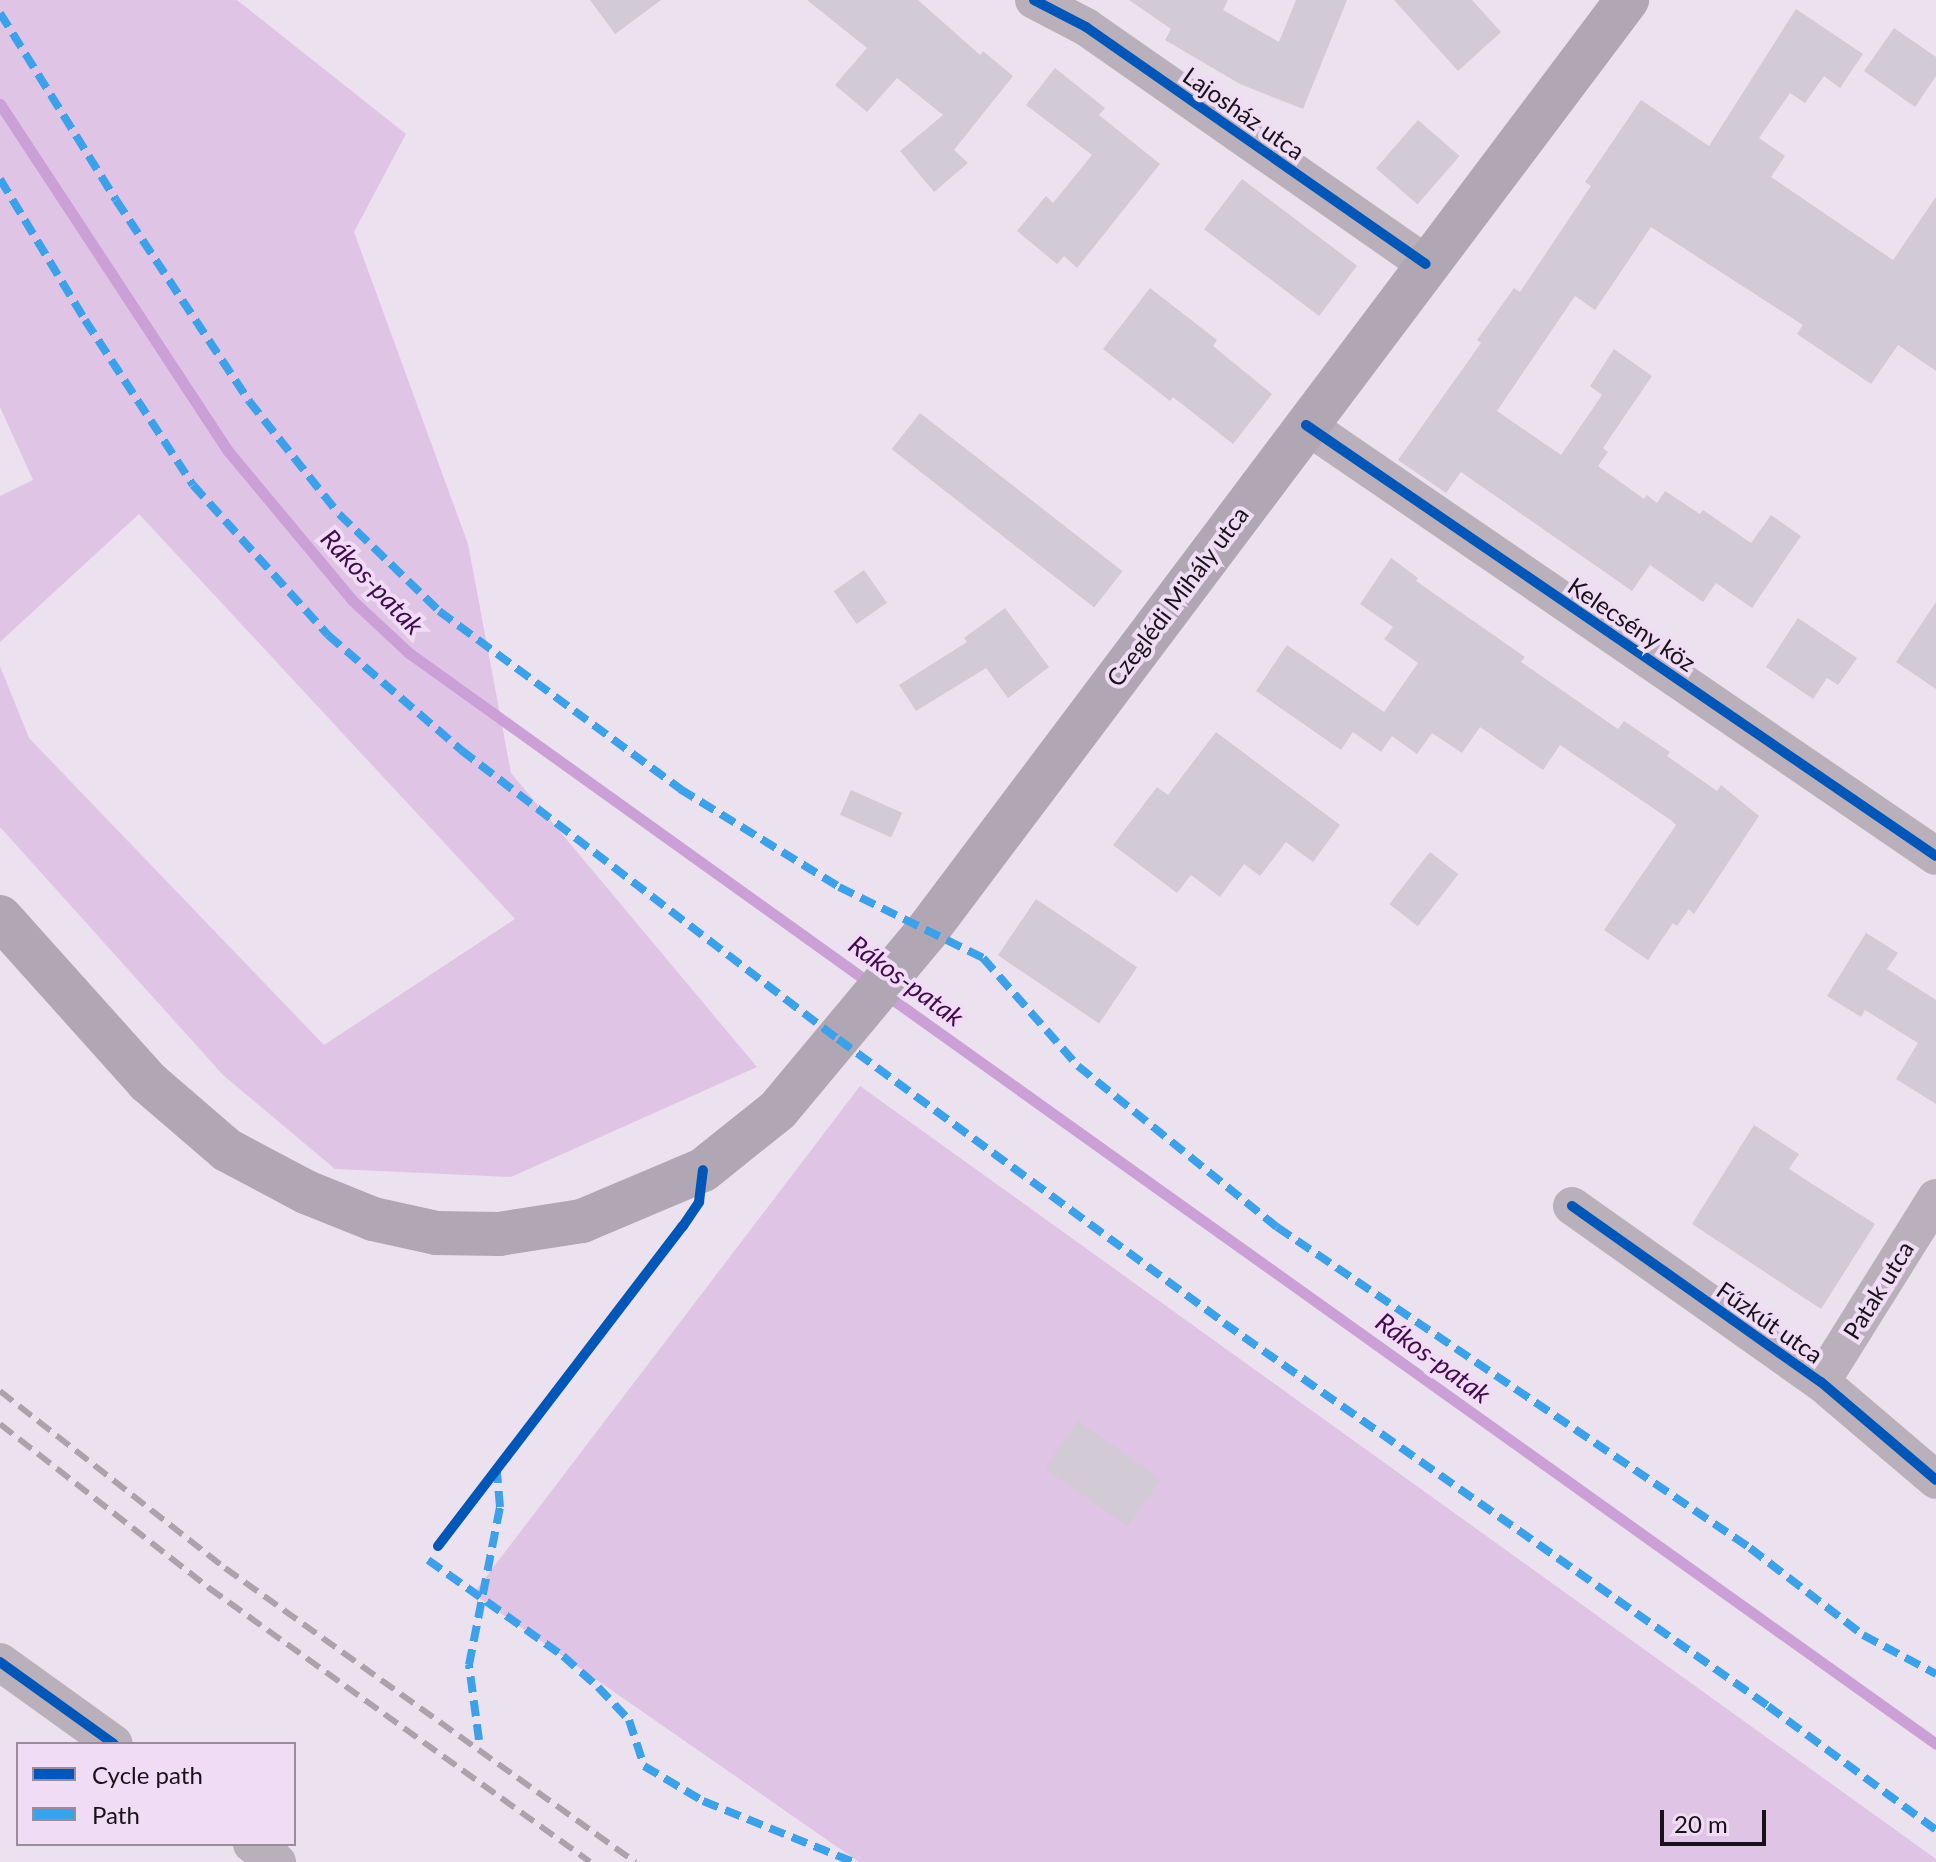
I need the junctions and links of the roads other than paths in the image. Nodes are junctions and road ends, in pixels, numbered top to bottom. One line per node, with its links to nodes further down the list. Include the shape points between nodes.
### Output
1 (1034, 0): 3 (street, Lajosház utca, via 1086,27)
2 (1627, 0): 3 (main road, Czeglédi Mihály utca)
3 (1426, 264): 4 (main road, Czeglédi Mihály utca)
4 (1306, 425): 5 (street, Kelecsény köz); 6 (main road, Czeglédi Mihály utca, via 914,946 778,1110 703,1170 582,1221 499,1234 436,1233 373,1219 306,1192 227,1150 148,1082)
5 (1936, 856)
6 (0, 917)
7 (1936, 1198): 9 (street, Patak utca)
8 (1572, 1206): 9 (street, Fűzkút utca)
9 (1821, 1382): 10 (street, Fűzkút utca)
10 (1936, 1480)
11 (0, 1662): 12 (street)
12 (111, 1742)
13 (255, 1846): 14 (street)
14 (277, 1862)

